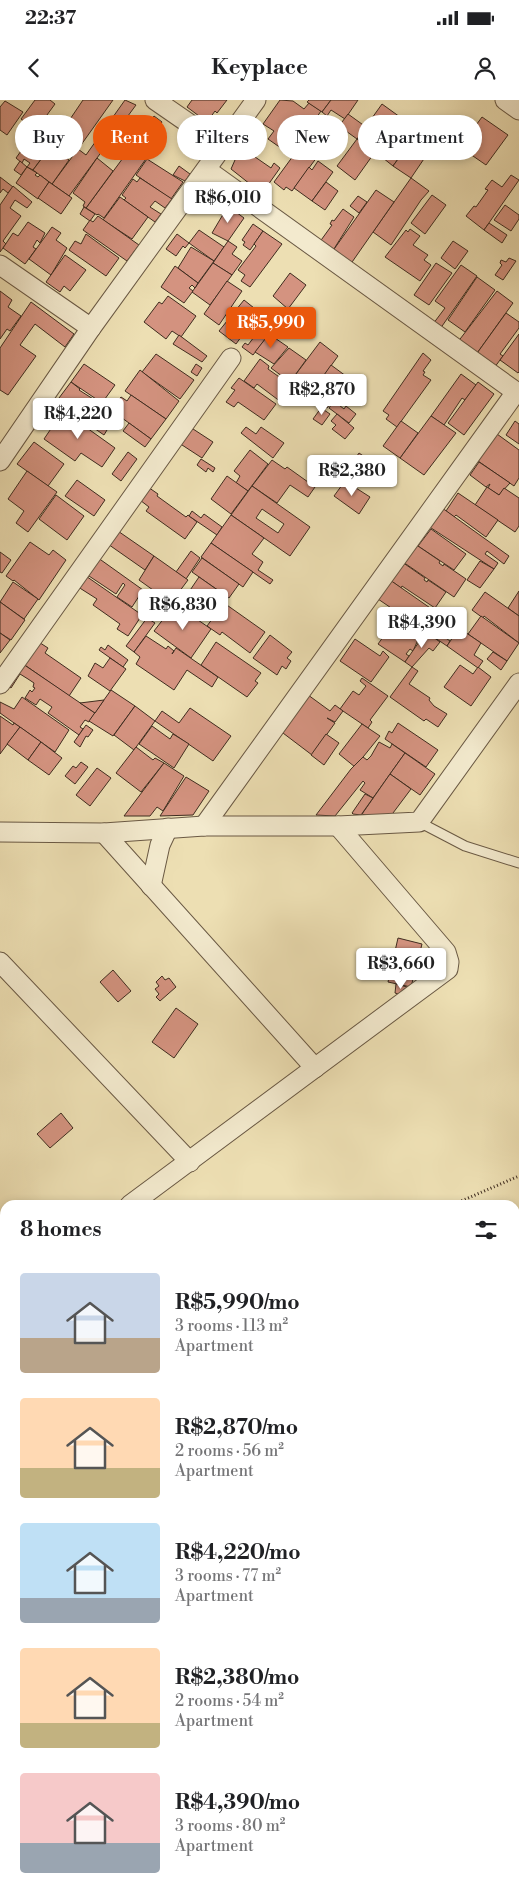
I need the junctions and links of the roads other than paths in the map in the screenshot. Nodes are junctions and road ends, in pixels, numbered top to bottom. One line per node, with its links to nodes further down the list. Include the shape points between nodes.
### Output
1 (155, 100): 5 (street)
2 (256, 100): 6 (street)
3 (505, 100): 4 (street)
4 (519, 110)
5 (177, 115)
6 (245, 115)
7 (214, 160): 8 (street)
8 (207, 170): 10 (street); 12 (street)
9 (0, 265): 10 (street)
10 (91, 328): 13 (street)
11 (231, 358): 15 (street)
12 (518, 393): 17 (street)
13 (0, 461)
14 (519, 682): 16 (street)
15 (0, 684)
16 (419, 822): 18 (street); 22 (lane, via 465,846)
17 (204, 826): 18 (street); 19 (street)
18 (338, 826): 25 (street, via 446,952 449,962 448,970)
19 (168, 828): 21 (street); 23 (street, via 160,845)
20 (0, 832): 21 (street)
21 (104, 833): 23 (street)
22 (519, 864)
23 (151, 886): 25 (street)
24 (0, 962): 26 (street)
25 (315, 1068): 26 (street)
26 (190, 1162): 27 (street)
27 (137, 1200)

